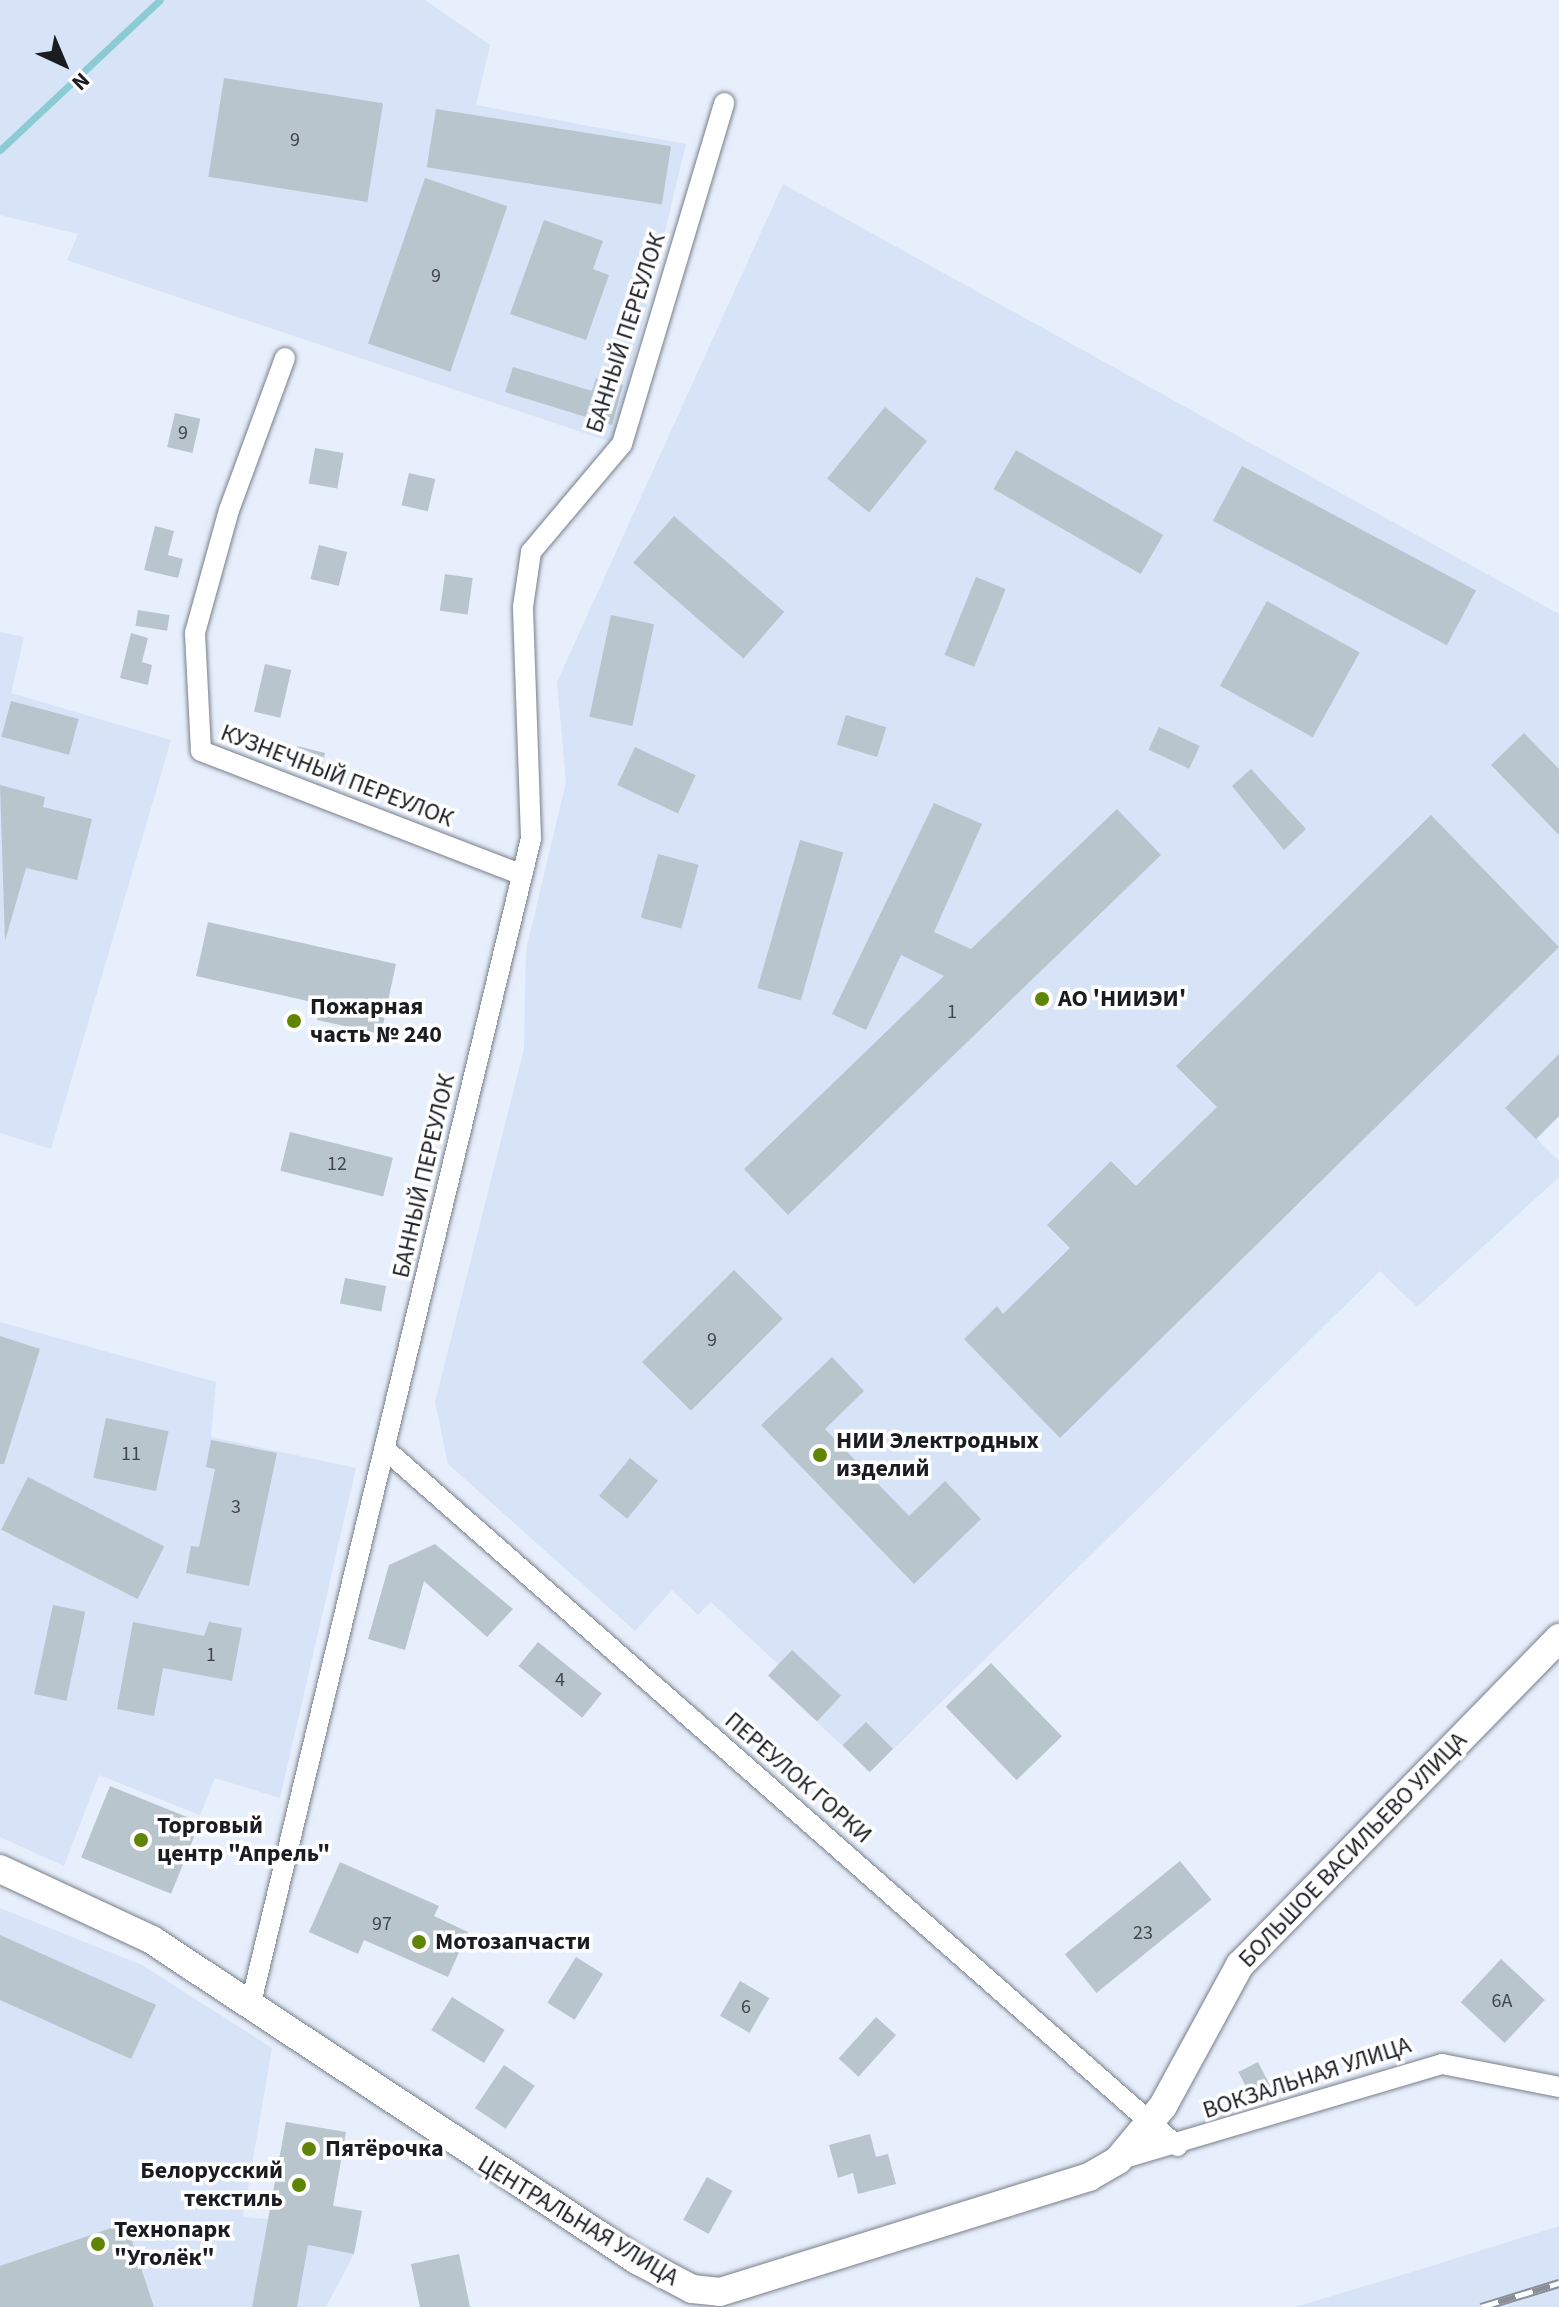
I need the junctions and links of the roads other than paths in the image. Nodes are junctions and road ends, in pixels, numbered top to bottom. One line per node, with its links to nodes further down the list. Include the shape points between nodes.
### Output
1 (724, 103): 3 (street, БАННЫЙ ПЕРЕУЛОК, via 622,444 531,552 523,607 531,838)
2 (285, 358): 3 (street, КУЗНЕЧНЫЙ ПЕРЕУЛОК, via 229,510 195,633 201,751)
3 (522, 875): 4 (street, БАННЫЙ ПЕРЕУЛОК)
4 (386, 1450): 7 (street, БАННЫЙ ПЕРЕУЛОК); 9 (street, ПЕРЕУЛОК ГОРКИ)
5 (1559, 1638): 9 (main road, БОЛЬШОЕ ВАСИЛЬЕВО УЛИЦА, via 1240,1965)
6 (0, 1869): 7 (main road, ЦЕНТРАЛЬНАЯ УЛИЦА, via 152,1940)
7 (250, 2007): 11 (main road, ЦЕНТРАЛЬНАЯ УЛИЦА, via 481,2164 637,2260 706,2292 760,2284 1089,2177)
8 (1559, 2087): 10 (street, ВОКЗАЛЬНАЯ УЛИЦА, via 1442,2064)
9 (1152, 2123): 10 (street, ПЕРЕУЛОК ГОРКИ); 11 (main road, БОЛЬШОЕ ВАСИЛЬЕВО УЛИЦА)
10 (1177, 2146): 11 (street, ВОКЗАЛЬНАЯ УЛИЦА)
11 (1118, 2160)

